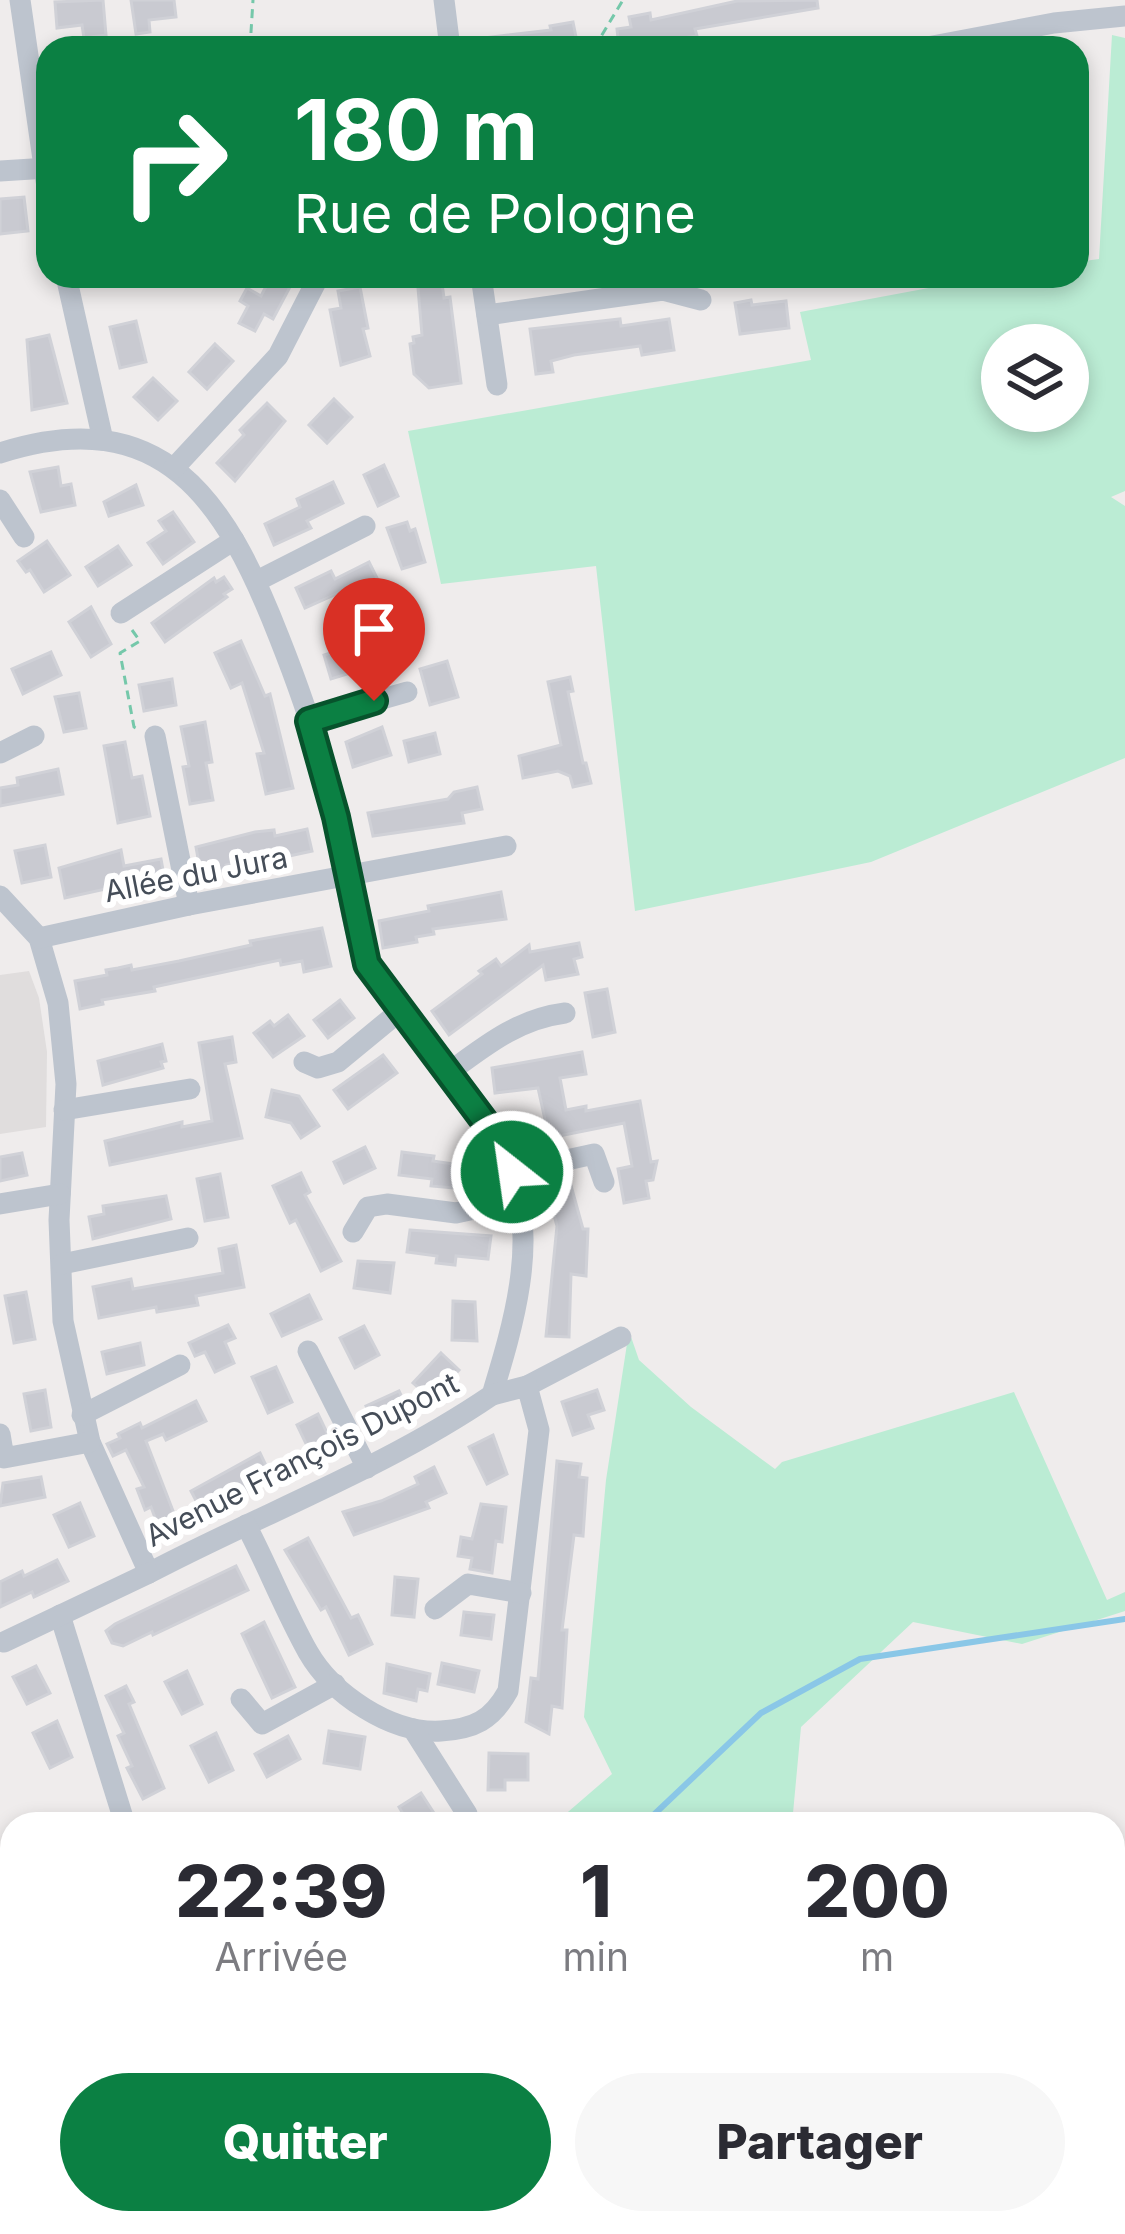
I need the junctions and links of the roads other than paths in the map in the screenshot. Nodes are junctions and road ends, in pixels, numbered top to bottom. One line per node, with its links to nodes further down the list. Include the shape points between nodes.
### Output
1 (20, 0): 6 (street)
2 (444, 0): 4 (street)
3 (1125, 16): 5 (street)
4 (448, 36)
5 (985, 36)
6 (36, 108)
7 (36, 169): 8 (street)
8 (0, 171)
9 (69, 288): 15 (street)
10 (313, 288): 17 (street, via 278,356)
11 (484, 288): 13 (street)
12 (701, 300): 13 (street, via 663,290)
13 (487, 315): 14 (street)
14 (497, 385)
15 (103, 440): 16 (street, Avenue François Dupont, via 54,438); 17 (street, Avenue François Dupont)
16 (0, 453)
17 (174, 468): 21 (street, Avenue François Dupont)
18 (0, 500): 20 (street)
19 (365, 526): 22 (street)
20 (24, 537)
21 (234, 540): 22 (street, Avenue François Dupont); 23 (street)
22 (257, 581): 25 (street, Avenue François Dupont)
23 (121, 614)
24 (406, 692): 25 (street)
25 (309, 721): 30 (street, Avenue François Dupont)
26 (34, 736): 28 (street)
27 (155, 736): 32 (street)
28 (0, 753)
29 (506, 846): 30 (street, Allée du Jura)
30 (346, 876): 32 (street, Allée du Jura); 34 (street, Avenue François Dupont, via 367,964)
31 (0, 896): 33 (street, Avenue François Dupont)
32 (190, 905): 33 (street, Allée du Jura)
33 (39, 938): 39 (street, Avenue François Dupont, via 58,1003)
34 (400, 1011): 36 (street, via 338,1062); 37 (street, Avenue François Dupont)
35 (566, 1013): 37 (street, via 515,1025)
36 (304, 1062)
37 (448, 1072): 40 (street, Avenue François Dupont)
38 (190, 1089): 39 (street)
39 (64, 1110): 42 (street, Avenue François Dupont)
40 (512, 1172): 41 (street, via 594,1154); 43 (street, Avenue François Dupont)
41 (604, 1182)
42 (59, 1194): 44 (street); 47 (street, Avenue François Dupont)
43 (520, 1198): 45 (street, via 456,1213 387,1204 368,1208); 52 (street, Avenue François Dupont, via 520,1278)
44 (0, 1204)
45 (353, 1232)
46 (188, 1238): 47 (street)
47 (62, 1264): 53 (street, Avenue François Dupont, via 63,1321)
48 (621, 1337): 51 (street)
49 (308, 1351): 56 (street)
50 (180, 1365): 53 (street)
51 (527, 1386): 52 (street); 59 (street, via 539,1430)
52 (492, 1395): 56 (street, Avenue François Dupont)
53 (82, 1415): 55 (street, Avenue François Dupont)
54 (0, 1434): 55 (street, via 4,1458)
55 (90, 1442): 58 (street, Avenue François Dupont)
56 (367, 1468): 57 (street, Avenue François Dupont)
57 (246, 1525): 58 (street, Avenue François Dupont); 63 (street, via 310,1657)
58 (149, 1573): 61 (street)
59 (521, 1593): 60 (street, via 468,1584); 65 (street, via 508,1691 496,1714 475,1726)
60 (435, 1609)
61 (60, 1615): 62 (street); 66 (street)
62 (4, 1642)
63 (335, 1684): 64 (street, via 262,1724); 65 (street)
64 (241, 1699)
65 (413, 1729): 67 (street)
66 (121, 1812)
67 (466, 1812)

